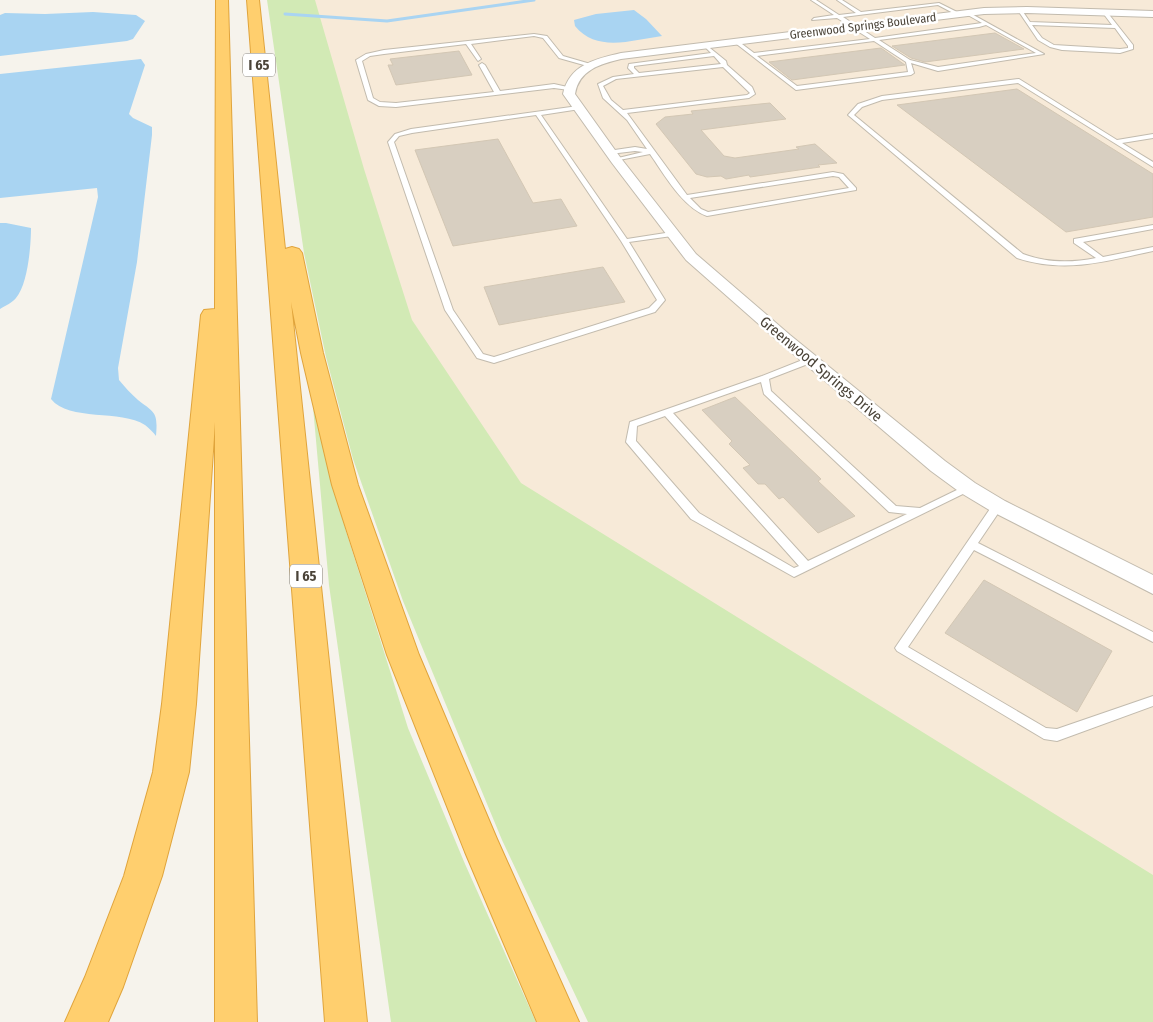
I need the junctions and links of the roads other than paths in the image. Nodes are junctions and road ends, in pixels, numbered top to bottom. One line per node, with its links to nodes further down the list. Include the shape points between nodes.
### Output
1 (222, 0): 38 (highway, I 65)
2 (253, 0): 32 (highway, I 65)
3 (813, 0): 12 (lane)
4 (839, 0): 8 (lane)
5 (933, 0): 6 (lane)
6 (940, 4): 8 (lane); 10 (lane)
7 (1018, 10): 9 (street, Greenwood Springs Boulevard); 10 (street, Greenwood Springs Boulevard); 14 (lane)
8 (860, 13): 12 (lane)
9 (1105, 13): 11 (street, Greenwood Springs Boulevard); 16 (lane)
10 (964, 14): 13 (lane); 15 (street, Greenwood Springs Boulevard)
11 (1153, 14)
12 (838, 16): 15 (lane); 17 (lane, via 814,19)
13 (987, 23): 18 (lane); 24 (lane, via 1041,54 938,69)
14 (1029, 24): 16 (lane); 16 (lane, via 1040,39 1056,47 1130,49)
15 (855, 27): 17 (street, Greenwood Springs Boulevard); 18 (lane)
16 (1116, 27)
17 (831, 30): 20 (street, Greenwood Springs Boulevard)
18 (874, 39): 23 (lane); 24 (lane)
19 (468, 42): 27 (lane, via 545,37); 28 (lane); 28 (lane, via 384,52 359,60 370,99 379,104 396,105)
20 (736, 42): 21 (street, Greenwood Springs Boulevard); 23 (lane)
21 (705, 45): 22 (lane); 27 (street, Greenwood Springs Boulevard, via 621,56)
22 (715, 54): 25 (lane); 26 (lane, via 631,65)
23 (753, 55): 24 (lane, via 796,88 911,73)
24 (908, 60)
25 (724, 65): 26 (lane); 30 (lane, via 753,93)
26 (638, 75): 30 (lane, via 615,78 600,85 603,96)
27 (579, 76): 28 (lane, via 554,86); 29 (street, Greenwood Springs Drive, via 569,94)
28 (498, 93)
29 (578, 108): 31 (lane); 36 (street, Greenwood Springs Drive)
30 (621, 112): 35 (lane)
31 (538, 114): 42 (lane); 42 (lane, via 411,130 397,135 391,142 449,310 480,356 494,360 652,310 661,300)
32 (265, 129): 58 (highway, I 65); 59 (highway, via 312,353 345,485 403,655)
33 (1151, 138): 34 (lane)
34 (1116, 142): 37 (lane); 44 (lane, via 1019,80 882,98 865,103 850,115 1020,256 1050,264)
35 (652, 151): 36 (lane, via 636,156); 39 (lane)
36 (613, 156): 41 (street, Greenwood Springs Drive)
37 (1153, 165)
38 (225, 174): 56 (highway, via 172,772 143,876); 57 (highway, I 65)
39 (685, 197): 39 (lane, via 698,212 707,214 854,188 841,175 833,174)
40 (1153, 227): 44 (lane, via 1077,241)
41 (672, 234): 42 (lane); 45 (street, Greenwood Springs Drive, via 712,277)
42 (625, 241)
43 (1153, 249): 44 (lane)
44 (1100, 258)
45 (810, 360): 46 (lane); 48 (street, Greenwood Springs Drive)
46 (764, 378): 47 (lane); 50 (lane, via 767,392 893,509)
47 (667, 412): 52 (lane); 52 (lane, via 633,424 631,442 695,516 794,573)
48 (968, 488): 49 (street, Greenwood Springs Drive); 50 (lane)
49 (998, 506): 51 (lane); 53 (street, Greenwood Springs Drive)
50 (921, 512): 52 (lane)
51 (972, 544): 54 (lane); 55 (lane, via 901,648 1044,733 1057,735)
52 (807, 567)
53 (1153, 585)
54 (1153, 637)
55 (1153, 701)
56 (86, 1022)
57 (236, 1022)
58 (346, 1022)
59 (558, 1022)

